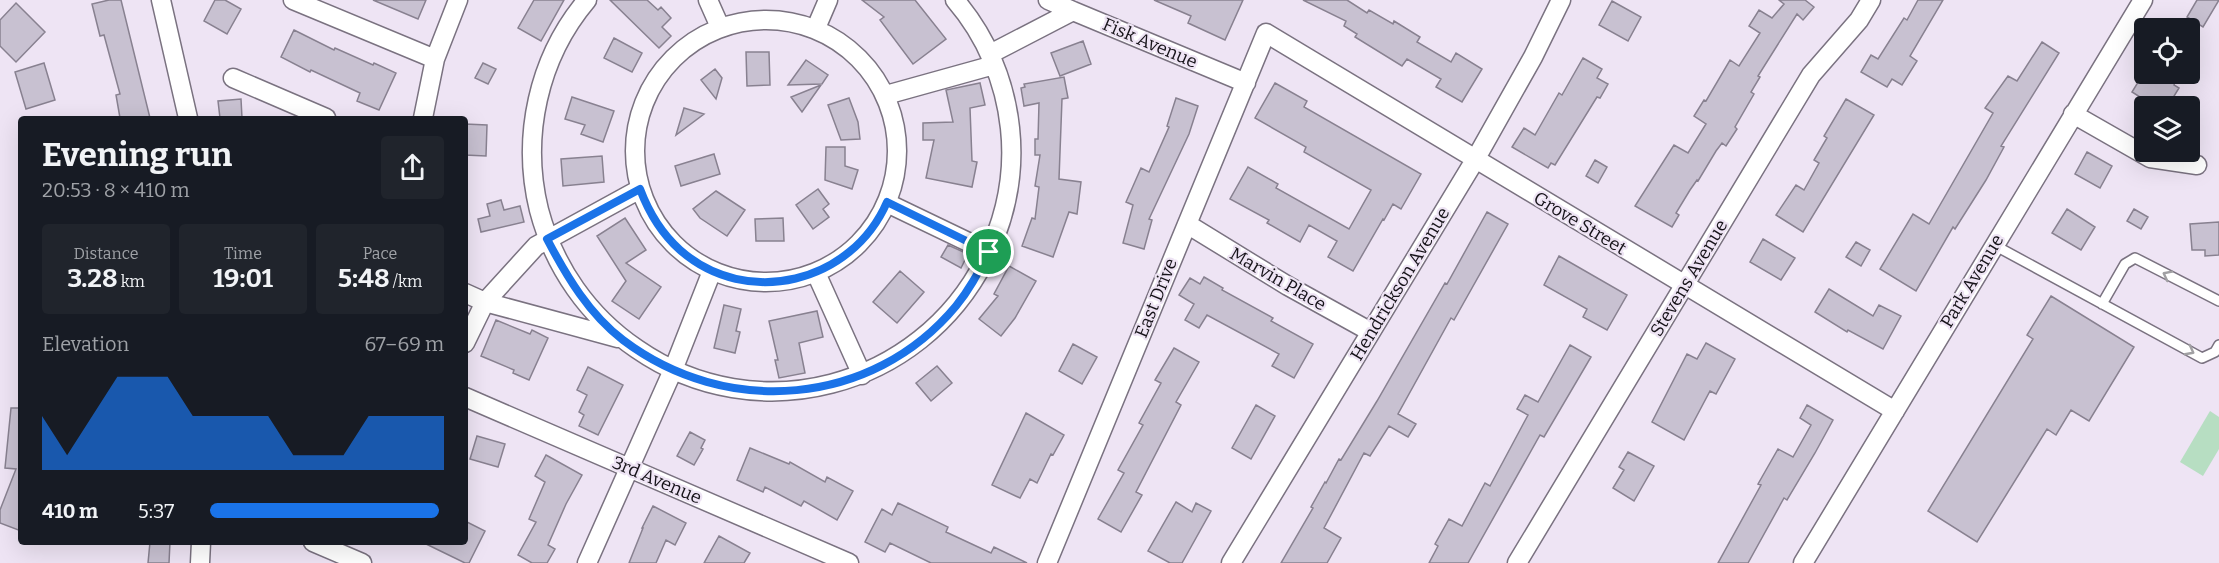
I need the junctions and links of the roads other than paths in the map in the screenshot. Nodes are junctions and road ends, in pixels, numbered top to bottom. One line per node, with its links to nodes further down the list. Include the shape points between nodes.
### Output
1 (174, 0): 12 (street)
2 (293, 0): 17 (street)
3 (458, 0): 17 (street)
4 (587, 0): 31 (street, via 554,51 534,123 533,172)
5 (708, 0): 14 (street)
6 (828, 0): 15 (street)
7 (955, 0): 18 (street)
8 (1048, 0): 13 (street, Fisk Avenue)
9 (1561, 0): 26 (street, Hendrickson Avenue)
10 (1871, 0): 36 (street, Stevens Avenue, via 1859,20 1811,75)
11 (2143, 0): 22 (street, Park Avenue)
12 (164, 9): 23 (street)
13 (1073, 11): 18 (street); 20 (street, Fisk Avenue)
14 (720, 27): 15 (street, via 768,19); 28 (street, via 678,53 648,92 635,140)
15 (816, 28): 21 (street, via 856,54)
16 (1266, 33): 20 (street, East Drive); 26 (street, Grove Street)
17 (435, 59): 25 (street)
18 (992, 60): 21 (street); 33 (street, via 1009,116 1011,164 1004,212)
19 (233, 78): 24 (street)
20 (1246, 83): 30 (street, East Drive)
21 (886, 95): 29 (street, via 898,157)
22 (2073, 114): 27 (street, via 2150,158); 32 (street, Park Avenue)
23 (188, 116)
24 (321, 116)
25 (423, 116)
26 (1475, 160): 36 (street, Grove Street); 41 (street, Hendrickson Avenue)
27 (2197, 165)
28 (640, 189): 31 (street); 34 (street, via 668,238)
29 (887, 202): 33 (street); 35 (street, via 881,218 853,251)
30 (1187, 224): 41 (street, Marvin Place); 56 (street, East Drive)
31 (547, 239): 39 (street, via 523,259); 43 (street, via 588,306)
32 (1994, 245): 40 (lane); 48 (street, Park Avenue)
33 (989, 252): 46 (street, via 973,283 936,328 913,347)
34 (712, 271): 35 (street, via 743,280 775,282); 45 (street)
35 (816, 273): 46 (street)
36 (1684, 286): 48 (street, Grove Street); 58 (street, Stevens Avenue)
37 (468, 294): 39 (street)
38 (2219, 301): 40 (lane, one-way to 40, via 2135,258 2125,264)
39 (485, 302): 42 (street); 43 (street)
40 (2102, 304): 44 (lane, one-way to 44, via 2202,358 2215,352)
41 (1371, 332): 57 (street, Hendrickson Avenue)
42 (468, 337)
43 (622, 339): 45 (street)
44 (2219, 345)
45 (673, 370): 46 (street, via 726,387 771,392 835,384); 49 (street)
46 (862, 375)
47 (468, 399): 49 (street, 3rd Avenue)
48 (1895, 411): 59 (street, Park Avenue)
49 (629, 468): 54 (street); 55 (street, 3rd Avenue)
50 (201, 545): 52 (street)
51 (320, 545): 53 (street)
52 (200, 563)
53 (363, 563)
54 (587, 563)
55 (849, 563)
56 (1047, 563)
57 (1232, 563)
58 (1517, 563)
59 (1803, 563)

